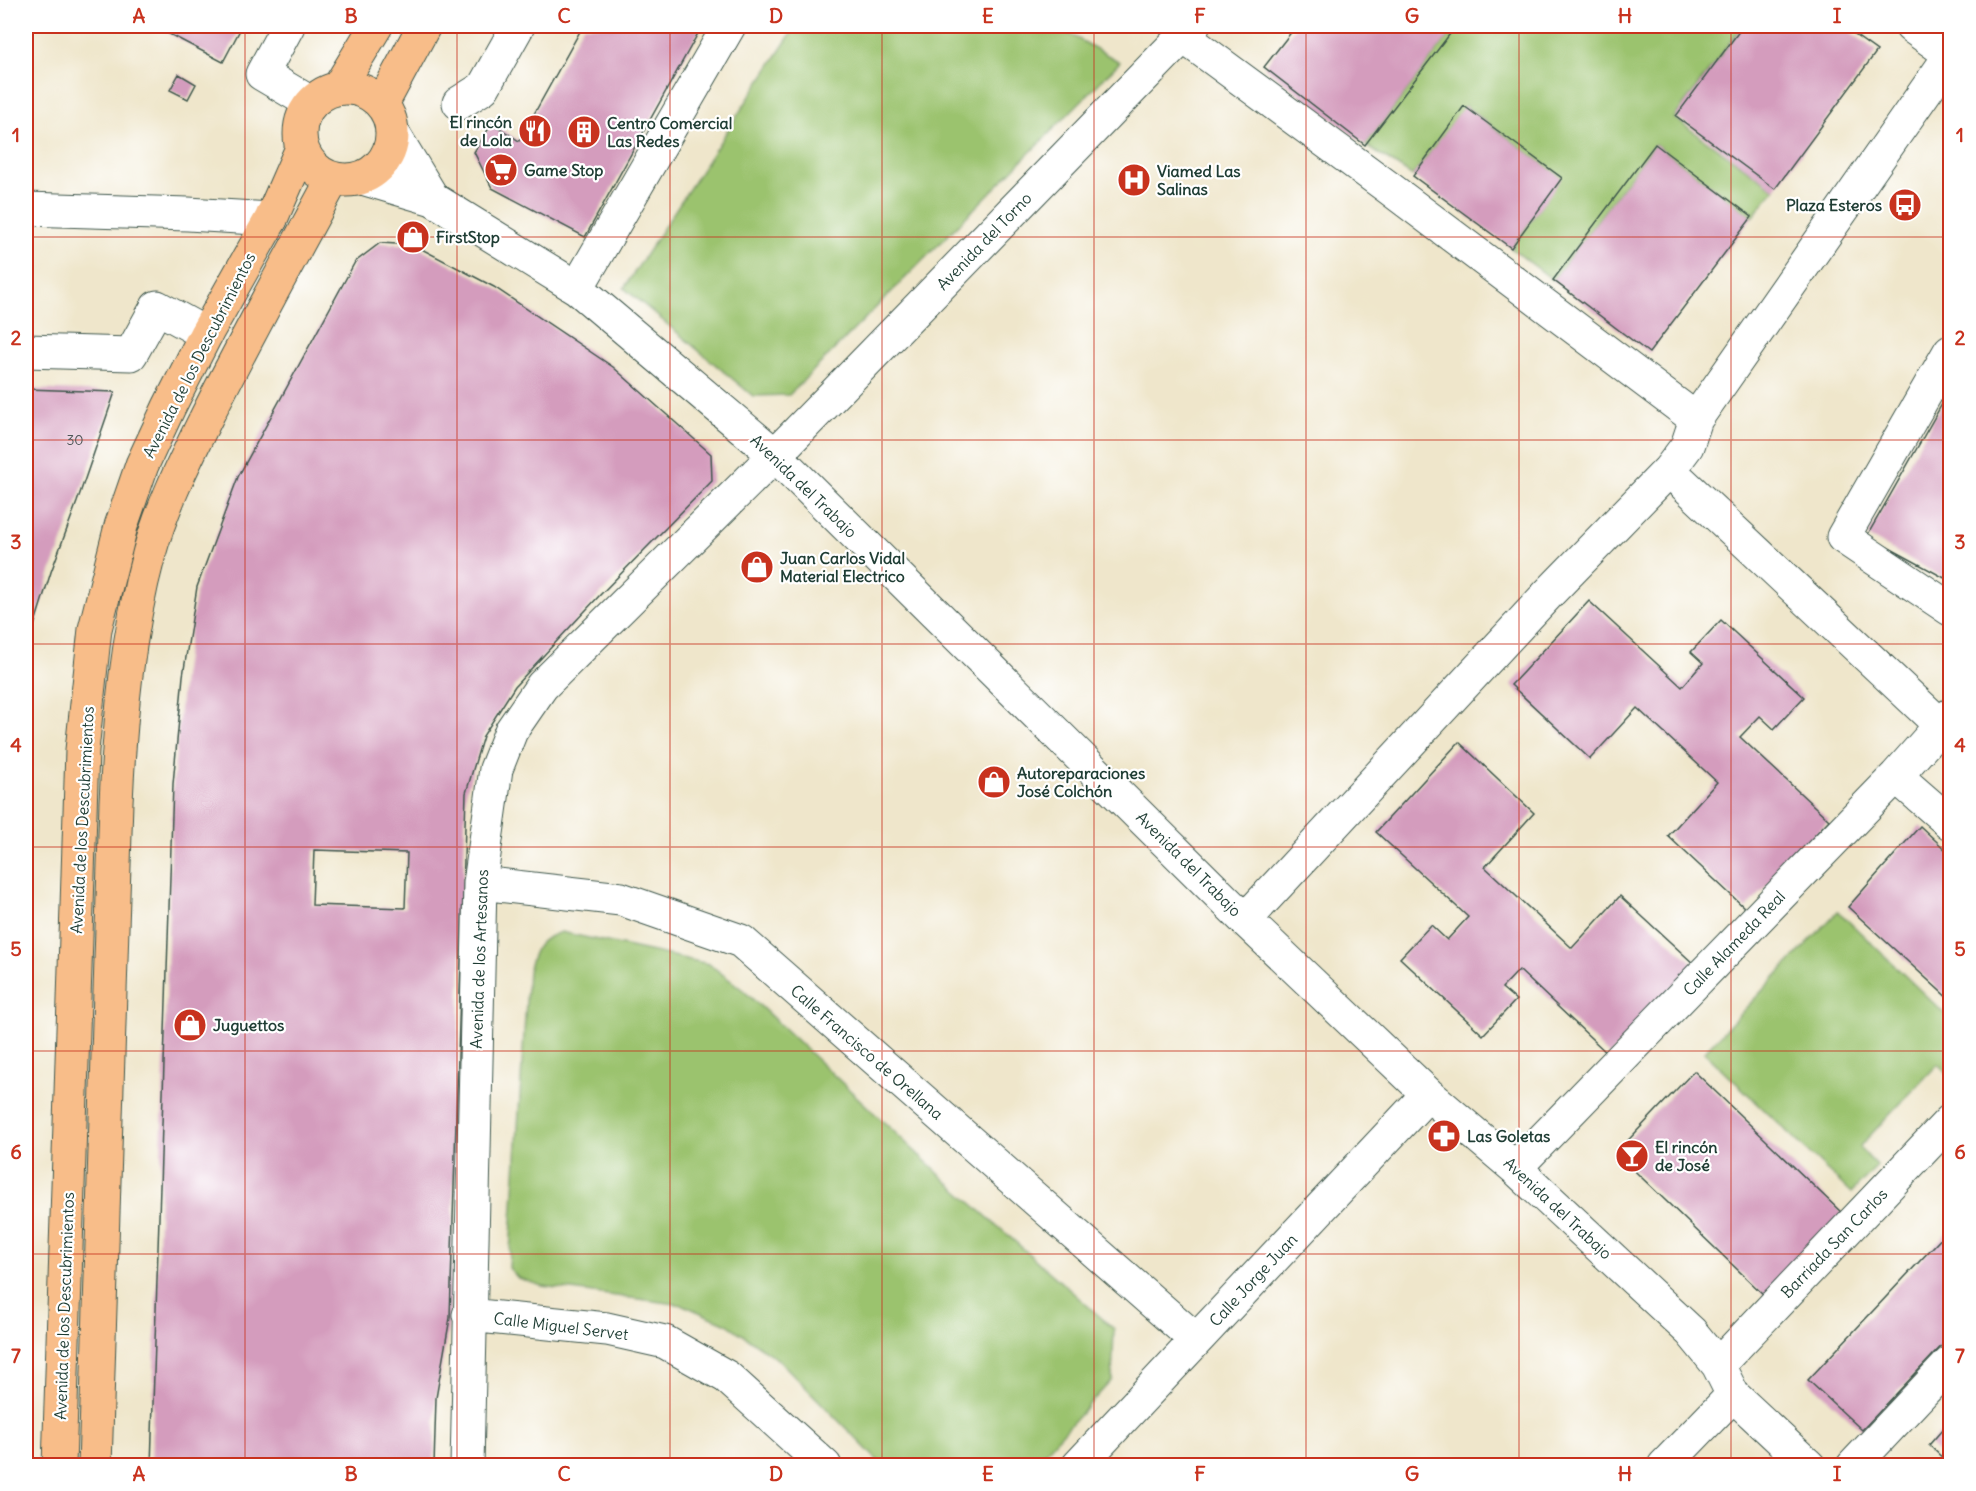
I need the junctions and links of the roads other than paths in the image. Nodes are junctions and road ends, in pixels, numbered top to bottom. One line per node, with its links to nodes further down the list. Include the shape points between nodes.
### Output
1 (288, 26): 9 (street, via 262,74)
2 (376, 26): 9 (main road)
3 (424, 26): 11 (main road)
4 (518, 26): 10 (street, via 483,88)
5 (729, 26): 17 (street)
6 (1911, 26): 8 (street)
7 (1189, 31): 21 (street, via 1389,188); 22 (street, Avenida del Torno)
8 (1950, 55): 21 (street)
9 (325, 95): 11 (main road, via 356,88 371,94); 12 (main road, via 303,116)
10 (459, 103)
11 (388, 119): 13 (main road, via 391,147 384,160 374,170); 14 (street)
12 (302, 148): 13 (main road, via 320,172); 16 (main road, Avenida de los Descubrimientos)
13 (348, 178): 14 (street); 39 (main road, Avenida de los Descubrimientos, via 222,385 166,504 135,614 126,667 116,791)
14 (433, 199): 17 (street, Avenida del Trabajo)
15 (26, 209): 16 (street)
16 (271, 219): 18 (main road, Avenida de los Descubrimientos)
17 (577, 288): 22 (street, Avenida del Trabajo)
18 (206, 334): 19 (street, via 157,307 131,354); 38 (main road, Avenida de los Descubrimientos, via 142,465 121,526 95,629 82,750)
19 (26, 351)
20 (1950, 351): 24 (street, via 1843,537)
21 (1696, 419): 23 (street, via 1687,446)
22 (775, 455): 28 (street, Avenida de los Artesanos, via 542,686 511,731 496,769); 29 (street, Avenida del Trabajo)
23 (1669, 470): 25 (street); 29 (street, via 1548,594)
24 (1950, 609)
25 (1947, 725): 26 (street, Calle Alameda Real)
26 (1896, 776): 27 (street); 32 (street, Calle Alameda Real)
27 (1950, 823)
28 (480, 883): 33 (street, Avenida de los Artesanos); 34 (street, Calle Francisco de Orellana, via 621,899 741,941)
29 (1245, 920): 30 (street, Avenida del Trabajo)
30 (1428, 1094): 32 (street, Avenida del Trabajo); 34 (street, Calle Jorge Juan)
31 (1950, 1121): 36 (street, Barriada San Carlos)
32 (1515, 1168): 36 (street, Avenida del Trabajo, via 1691,1332)
33 (469, 1314): 40 (street, Avenida de los Artesanos); 41 (street, Calle Miguel Servet, via 607,1329 665,1342 728,1377)
34 (1196, 1340): 42 (street, Calle Jorge Juan)
35 (1950, 1363): 45 (street)
36 (1718, 1365): 37 (street, Avenida del Trabajo)
37 (1733, 1395): 43 (street); 44 (street, Avenida del Trabajo)
38 (59, 1466)
39 (95, 1466)
40 (467, 1466)
41 (825, 1466)
42 (1078, 1466)
43 (1664, 1466)
44 (1809, 1466)
45 (1853, 1466)

